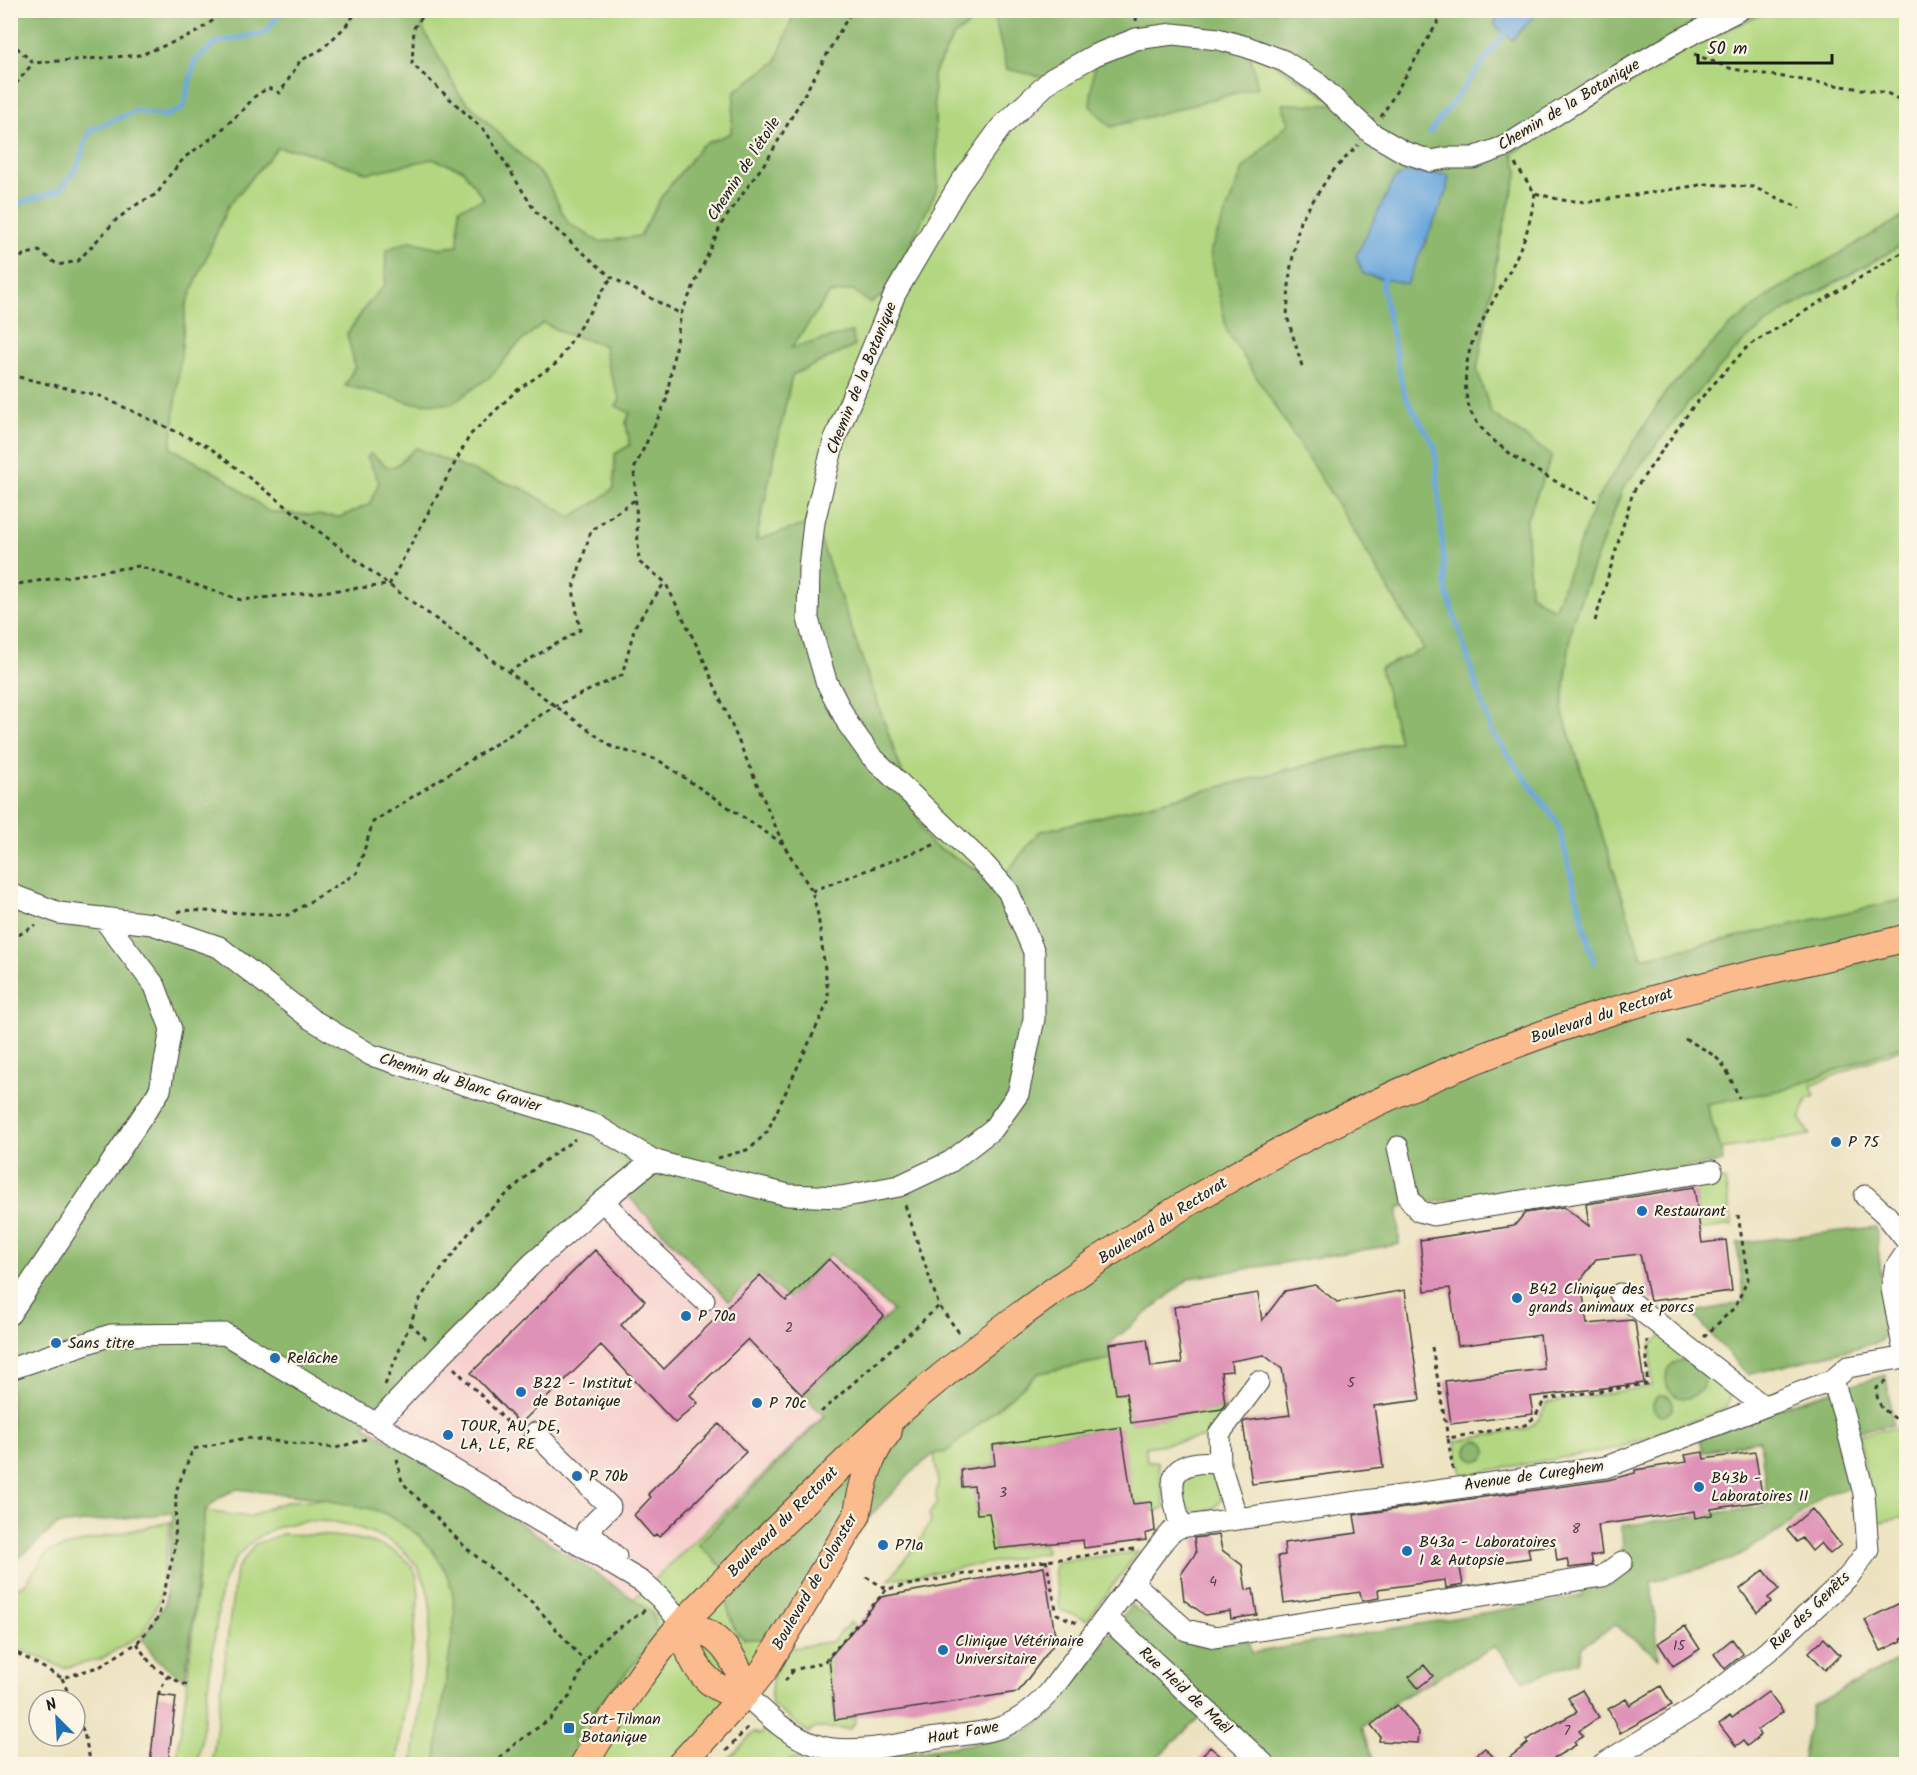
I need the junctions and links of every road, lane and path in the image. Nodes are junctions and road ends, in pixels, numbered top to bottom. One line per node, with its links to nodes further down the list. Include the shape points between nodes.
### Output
1 (228, 10): 9 (path, via 192,34 140,55)
2 (358, 10): 17 (path, via 322,49 300,61 280,93 268,88 254,97 216,135 185,157 157,194 117,219 78,261 58,265 39,251 23,255)
3 (427, 10): 18 (path, via 414,28 412,64 486,132 536,211)
4 (852, 10): 19 (path, Chemin de l'étoile, via 769,156 722,223)
5 (1445, 10): 12 (path)
6 (1739, 10): 7 (street, Chemin de la Botanique)
7 (1680, 40): 11 (path, via 1691,53 1732,69 1887,93); 13 (street, Chemin de la Botanique)
8 (10, 41): 9 (path)
9 (33, 63): 10 (path)
10 (10, 91)
11 (1906, 103)
12 (1371, 133): 13 (street, Chemin de la Botanique, via 1404,152 1431,160 1473,158); 20 (path, via 1331,174 1300,221 1290,271 1287,316); 30 (street, Chemin de la Botanique, via 1316,82 1284,60 1218,39 1173,34 1136,39 1095,55 1052,79 1001,127 953,195 896,294 834,441 814,522 808,619 826,681 848,724 871,756)
13 (1506, 146): 14 (path)
14 (1535, 193): 15 (path, via 1589,202 1707,184 1753,188); 23 (path, via 1521,246 1474,338 1465,375 1468,407 1476,422 1497,443 1560,484)
15 (1800, 208)
16 (1906, 251): 27 (path, via 1748,346 1692,408 1633,492)
17 (10, 272)
18 (611, 278): 19 (path); 26 (path, via 557,363 516,391 470,435)
19 (681, 314): 22 (path, Chemin de l'étoile, via 666,401 634,469)
20 (1302, 366)
21 (10, 375): 26 (path, via 100,396 210,447)
22 (636, 499): 24 (path, Chemin de l'étoile, via 639,562); 28 (path, via 591,531 573,589 580,630)
23 (1596, 501)
24 (665, 582): 29 (path, via 635,626 622,675); 31 (path, via 701,654)
25 (10, 585): 26 (path, via 139,566 242,600)
26 (389, 585): 28 (path)
27 (1595, 621)
28 (508, 672): 29 (path)
29 (555, 706): 31 (path, via 612,747 658,760); 35 (path, via 373,822 357,873 288,915 183,910)
30 (955, 837): 32 (path); 44 (street, Chemin de la Botanique, via 1008,891 1034,952 1034,1019 1018,1094 993,1129 950,1162)
31 (783, 844): 32 (path)
32 (812, 891): 42 (path, via 829,1000 767,1132 750,1149)
33 (10, 894): 34 (street, Chemin du Blanc Gravier, via 59,912)
34 (104, 918): 35 (street, Chemin du Blanc Gravier); 53 (street, via 155,986 171,1029 160,1090)
35 (152, 924): 39 (street, Chemin du Blanc Gravier, via 219,947 311,1019 371,1055)
36 (1906, 938): 66 (main road, Boulevard du Rectorat, via 1622,1008 1498,1051 1376,1103 1261,1162 1116,1248 1000,1330)
37 (1685, 1039): 38 (path, via 1714,1053 1726,1067)
38 (1739, 1098)
39 (594, 1125): 41 (street, Chemin du Blanc Gravier); 54 (path, via 536,1167 477,1222 421,1297)
40 (1398, 1147): 43 (street, via 1409,1198 1419,1211 1433,1215)
41 (653, 1160): 42 (street, Chemin de la Botanique); 46 (street)
42 (680, 1168): 44 (street, Chemin de la Botanique, via 788,1195 842,1197)
43 (1712, 1172)
44 (899, 1186): 52 (path)
45 (1865, 1196): 48 (street)
46 (603, 1201): 51 (street); 59 (street, via 534,1262)
47 (1738, 1215): 58 (path, via 1748,1279 1735,1307)
48 (1906, 1240)
49 (1906, 1253): 60 (street, via 1895,1269 1892,1290)
50 (1620, 1294): 55 (street)
51 (704, 1300)
52 (939, 1305): 56 (path); 68 (path)
53 (10, 1314)
54 (410, 1323): 59 (path); 65 (path)
55 (1659, 1324): 58 (street); 72 (path, via 1647,1339 1647,1384 1545,1400 1525,1425)
56 (963, 1338)
57 (1432, 1347): 72 (path)
58 (1692, 1350): 67 (street)
59 (441, 1355): 69 (street); 70 (path, via 526,1441)
60 (1906, 1357): 63 (street, Avenue de Cureghem, via 1848,1367)
61 (10, 1369): 69 (street, via 111,1335 225,1334)
62 (1890, 1377): 71 (path, via 1877,1388 1876,1397 1886,1413 1901,1423)
63 (1833, 1380): 67 (street, Avenue de Cureghem); 106 (street, Rue des Genêts, via 1864,1494 1868,1550 1849,1576 1768,1651 1703,1703)
64 (1258, 1382): 73 (street, via 1219,1434)
65 (384, 1387)
66 (927, 1388): 87 (main road, Boulevard du Rectorat, via 844,1462); 98 (main road, Boulevard de Colonster, via 880,1442 861,1492 857,1515)
67 (1763, 1406): 74 (street, Avenue de Cureghem, via 1606,1467)
68 (821, 1412)
69 (376, 1424): 81 (street); 88 (path, via 366,1440 336,1448 246,1438 193,1449 176,1491 175,1547 158,1618); 90 (path, via 402,1482 465,1547 534,1604)
70 (536, 1432): 81 (street, via 609,1507 587,1530)
71 (1906, 1435)
72 (1448, 1438): 74 (path)
73 (1220, 1464): 75 (street); 76 (street, via 1206,1461 1178,1471 1172,1482)
74 (1456, 1487): 75 (street, Avenue de Cureghem)
75 (1237, 1519): 76 (street, Avenue de Cureghem)
76 (1180, 1527): 77 (street, Haut Fawe)
77 (1156, 1551): 78 (path, via 1144,1548); 82 (street, Haut Fawe)
78 (1046, 1560): 83 (path); 85 (path)
79 (1622, 1562): 82 (street, via 1603,1576 1215,1637 1186,1630)
80 (866, 1577): 83 (path)
81 (642, 1582): 84 (street)
82 (1132, 1582): 86 (street, Haut Fawe)
83 (886, 1589): 91 (path, via 824,1662)
84 (660, 1598): 87 (street); 90 (path, via 603,1639)
85 (1057, 1614)
86 (1106, 1617): 98 (street, Haut Fawe, via 1040,1703 996,1729 834,1750 787,1731); 105 (street, Rue Heid de Maël)
87 (682, 1624): 98 (main road, via 703,1630 729,1653); 103 (main road, Boulevard du Rectorat, via 630,1690)
88 (137, 1643): 93 (path, via 147,1661); 94 (path, via 101,1666)
89 (10, 1649): 94 (path)
90 (585, 1662): 102 (path, via 570,1696 550,1719)
91 (795, 1669): 92 (path); 96 (path)
92 (785, 1672)
93 (166, 1677): 95 (path); 99 (path)
94 (62, 1678): 97 (path)
95 (187, 1685)
96 (782, 1685)
97 (66, 1688)
98 (746, 1694): 104 (main road, Boulevard de Colonster)
99 (158, 1695)
100 (87, 1746): 101 (path)
101 (91, 1764)
102 (493, 1764)
103 (584, 1764)
104 (681, 1764)
105 (1264, 1764)
106 (1603, 1764)

